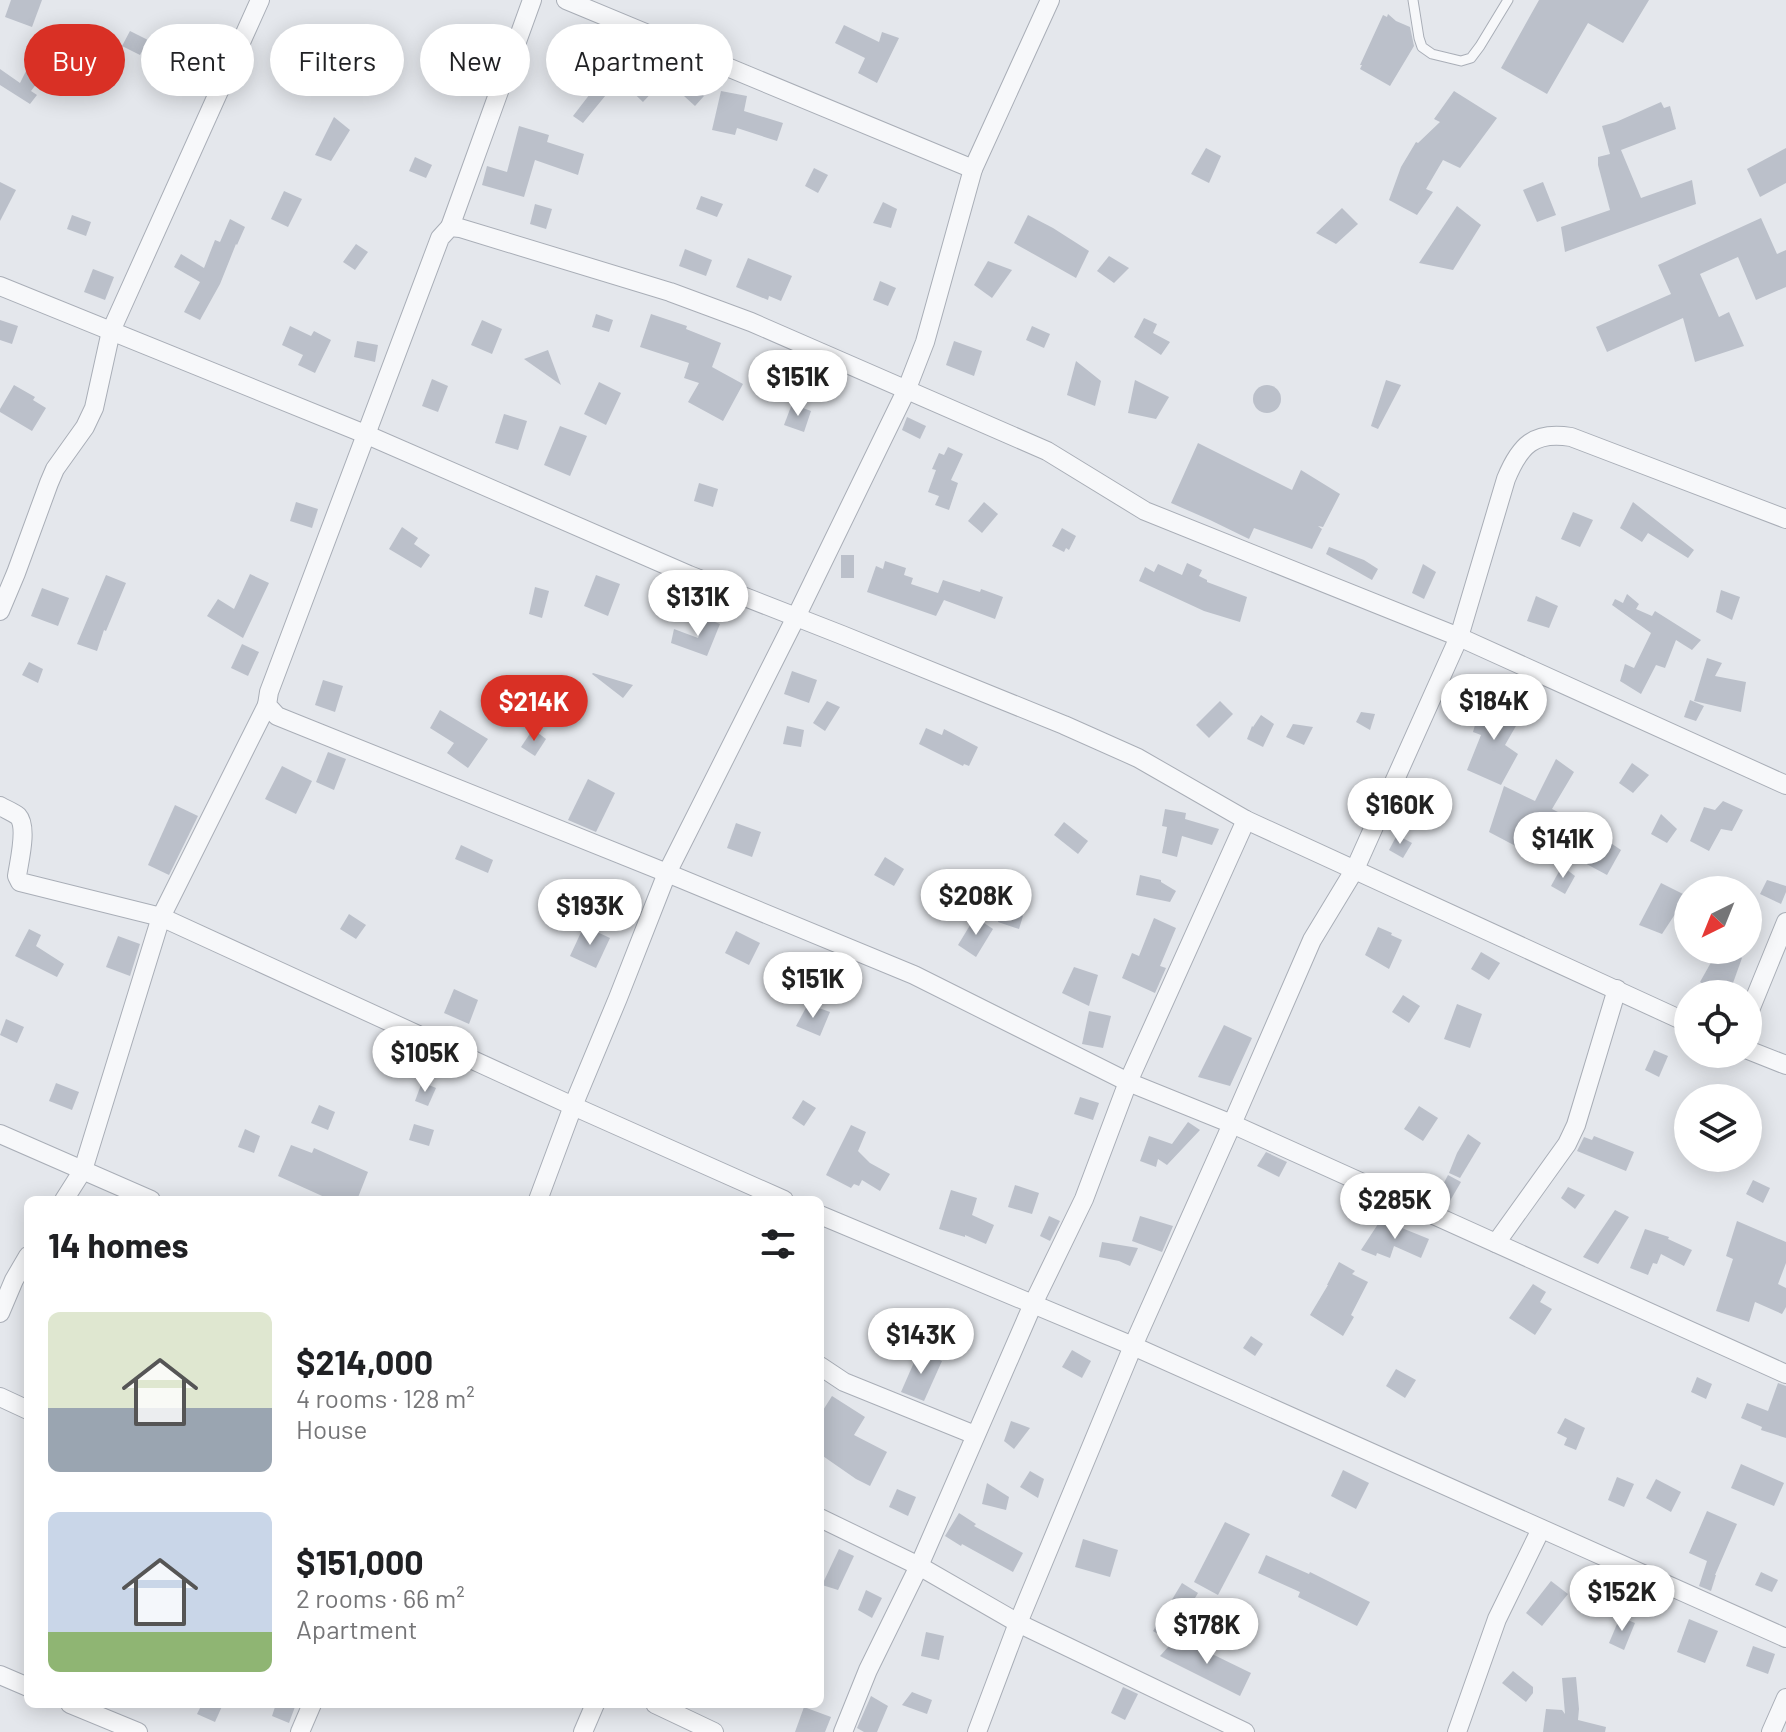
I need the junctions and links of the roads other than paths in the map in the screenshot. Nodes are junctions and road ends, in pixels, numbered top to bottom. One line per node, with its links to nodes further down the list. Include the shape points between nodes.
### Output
1 (260, 0): 10 (street)
2 (532, 0): 8 (street)
3 (566, 0): 7 (street)
4 (1050, 0): 7 (street)
5 (1413, 0): 6 (lane, via 1422,47 1461,61 1471,58)
6 (1508, 0)
7 (973, 169): 11 (street, via 925,342)
8 (450, 227): 11 (street, via 670,292); 12 (street, via 440,238)
9 (0, 286): 10 (street)
10 (111, 331): 12 (street); 14 (street, via 94,408 55,469)
11 (906, 391): 15 (street); 16 (street, via 1047,451 1145,511)
12 (365, 434): 15 (street); 17 (street)
13 (1786, 519): 16 (street, via 1571,437 1553,434 1536,439 1523,448 1506,479)
14 (0, 611)
15 (796, 617): 20 (street, via 1138,758); 22 (street)
16 (1459, 637): 18 (street); 21 (street)
17 (267, 705): 22 (street, via 277,716); 23 (street)
18 (1786, 785)
19 (0, 808): 23 (street, via 22,824 20,882)
20 (1246, 820): 21 (street); 32 (street)
21 (1355, 869): 26 (street); 34 (street, via 1312,940)
22 (667, 873): 32 (street, via 914,975); 33 (street)
23 (161, 917): 33 (street); 36 (street)
24 (1786, 922): 25 (street)
25 (1762, 981)
26 (1617, 989): 27 (street); 28 (street)
27 (1636, 998): 28 (street); 29 (street)
28 (1609, 1016): 42 (street, via 1567,1144)
29 (1674, 1016)
30 (1762, 1056): 31 (street)
31 (1786, 1065)
32 (1128, 1082): 34 (street); 44 (street, via 1084,1199)
33 (573, 1106): 39 (street); 40 (street)
34 (1232, 1124): 42 (street); 46 (street)
35 (0, 1134): 36 (street)
36 (83, 1170): 37 (street); 38 (street)
37 (67, 1196)
38 (142, 1196)
39 (539, 1196)
40 (775, 1196)
41 (824, 1217): 44 (street)
42 (1496, 1243): 48 (street)
43 (24, 1263): 45 (street)
44 (1033, 1304): 46 (street); 51 (street)
45 (0, 1313)
46 (1133, 1346): 53 (street); 55 (street)
47 (824, 1369): 51 (street, via 844,1382)
48 (1786, 1374)
49 (0, 1397): 50 (street)
50 (24, 1408)
51 (975, 1435): 54 (street)
52 (824, 1520): 54 (street)
53 (1541, 1529): 56 (street); 71 (street, via 1497,1619)
54 (919, 1566): 55 (street); 68 (street)
55 (1018, 1623): 69 (street); 70 (street)
56 (1786, 1638)
57 (0, 1675): 58 (street)
58 (24, 1685)
59 (1786, 1698): 72 (street)
60 (80, 1708): 64 (street)
61 (310, 1708): 65 (street)
62 (593, 1708): 66 (street)
63 (663, 1708): 67 (street)
64 (138, 1732)
65 (300, 1732)
66 (583, 1732)
67 (714, 1732)
68 (843, 1732)
69 (977, 1732)
70 (1245, 1732)
71 (1457, 1732)
72 (1771, 1732)

